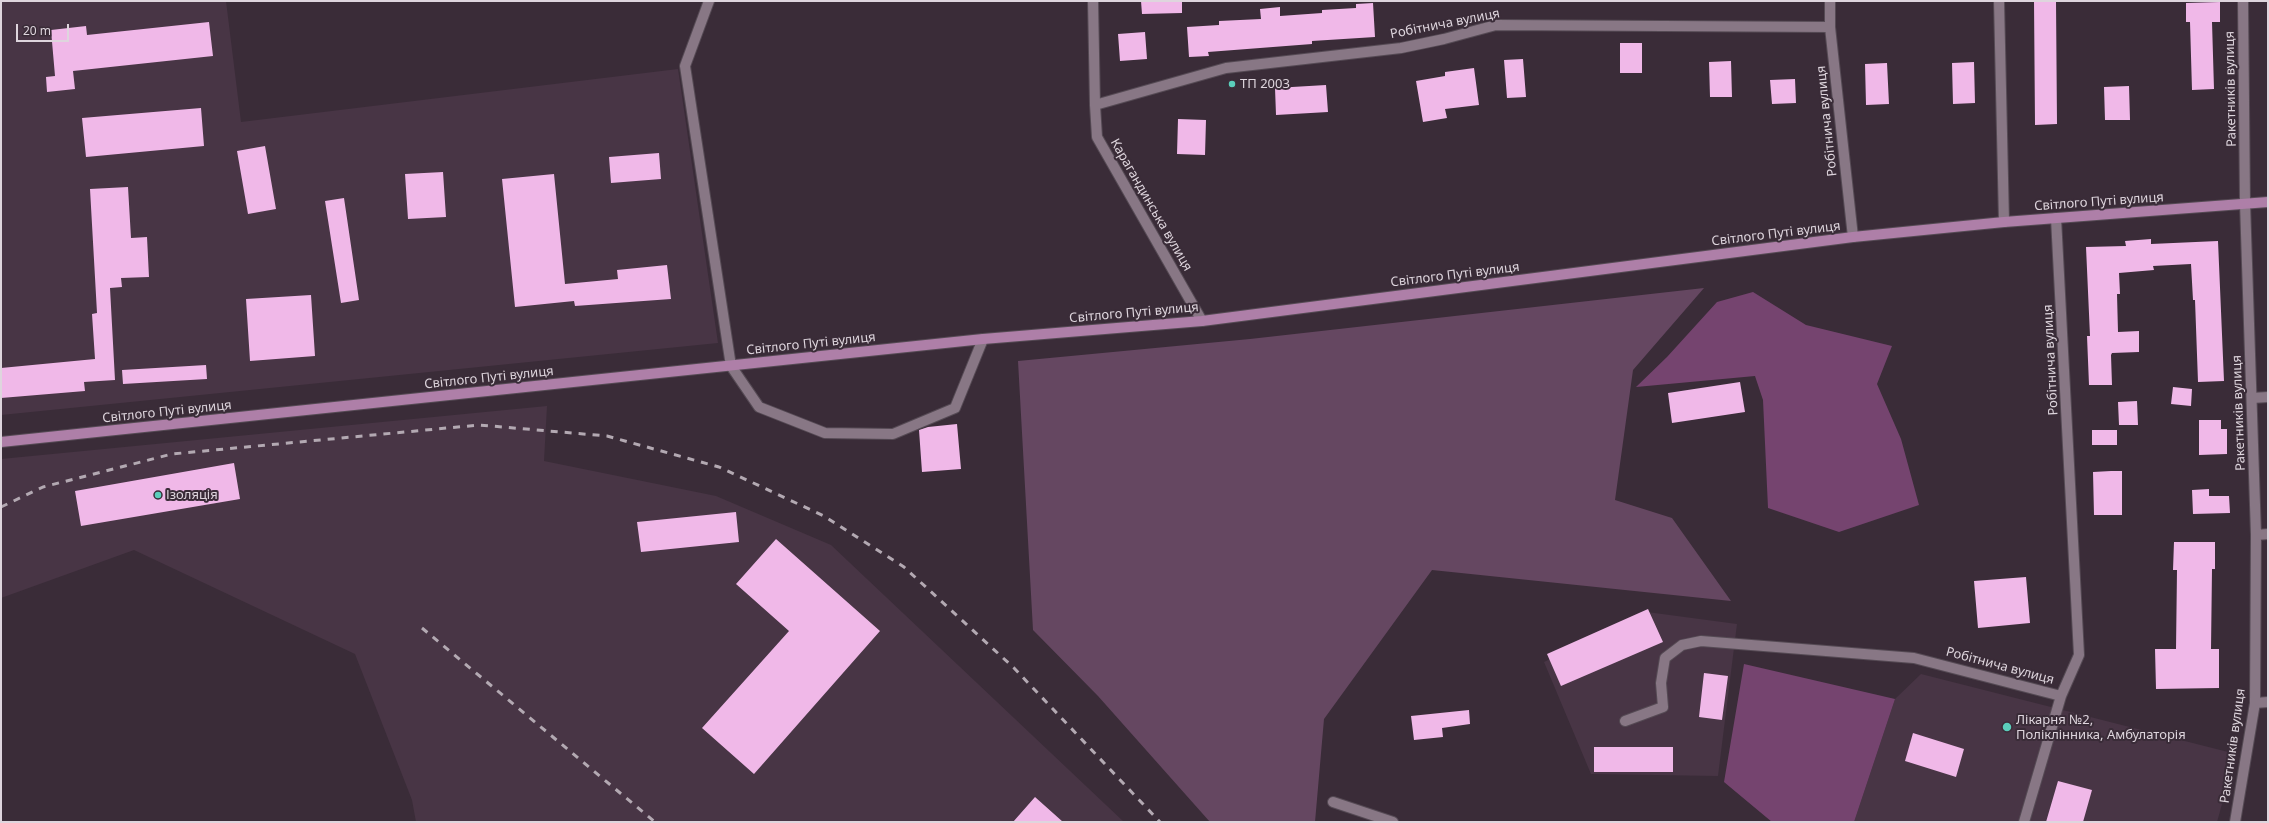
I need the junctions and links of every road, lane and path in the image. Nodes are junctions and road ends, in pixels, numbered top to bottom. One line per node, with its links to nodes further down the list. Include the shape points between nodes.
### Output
1 (709, 1): 15 (street, via 685,66)
2 (1092, 1): 7 (street, Карагандинська вулиця)
3 (1830, 1): 6 (street, Робітнича вулиця)
4 (1999, 1): 11 (street)
5 (2243, 1): 9 (street, Ракетників вулиця)
6 (1830, 27): 7 (street, Робітнича вулиця, via 1496,25 1401,48 1226,68); 12 (street, Робітнича вулиця)
7 (1094, 105): 13 (street, Карагандинська вулиця, via 1098,137)
8 (2268, 202): 9 (main road, Світлого Путі вулиця)
9 (2246, 203): 10 (main road, Світлого Путі вулиця); 17 (street, Ракетників вулиця)
10 (2056, 218): 11 (main road, Світлого Путі вулиця); 21 (street, Робітнича вулиця, via 2079,655)
11 (2004, 222): 12 (main road, Світлого Путі вулиця)
12 (1853, 237): 13 (main road, Світлого Путі вулиця)
13 (1202, 321): 14 (main road, Світлого Путі вулиця)
14 (983, 339): 15 (main road, Світлого Путі вулиця); 15 (street, via 955,408 893,434 825,433 759,407)
15 (731, 366): 18 (main road, Світлого Путі вулиця)
16 (2268, 397): 17 (street)
17 (2252, 398): 20 (street, Ракетників вулиця)
18 (1, 442)
19 (2268, 534): 20 (street)
20 (2256, 535): 23 (street, Ракетників вулиця)
21 (2061, 696): 24 (street, Робітнича вулиця, via 1914,658 1701,641 1682,645 1665,658 1661,683 1663,707); 27 (street)
22 (2268, 702): 23 (street)
23 (2255, 703): 28 (street, Ракетників вулиця)
24 (1625, 721)
25 (1333, 802): 26 (street)
26 (1393, 822)
27 (2024, 822)
28 (2235, 822)

